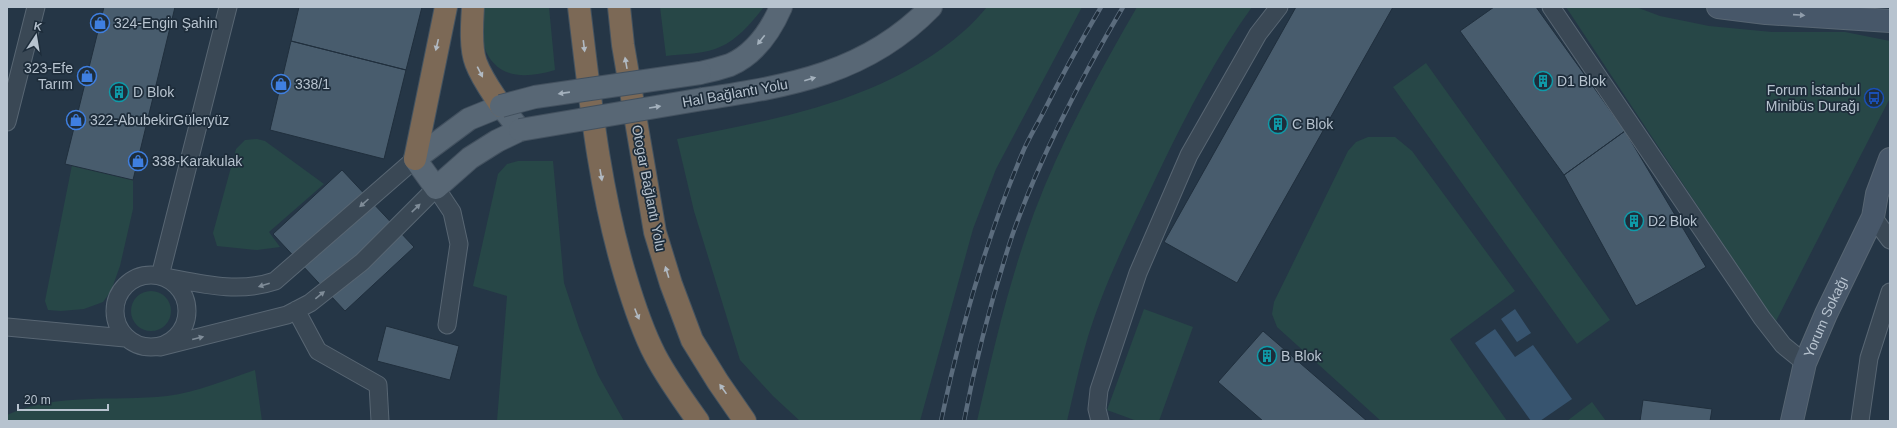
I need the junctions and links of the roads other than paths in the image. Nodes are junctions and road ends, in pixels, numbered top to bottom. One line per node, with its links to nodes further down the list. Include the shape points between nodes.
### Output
1 (36, 7): 14 (lane)
2 (228, 7): 22 (lane)
3 (446, 7): 16 (highway, one-way to 16)
4 (473, 7): 13 (highway, one-way to 13, via 475,62)
5 (579, 7): 31 (highway, one-way to 31, via 596,142 606,201 621,261 636,310 655,355)
6 (619, 7): 32 (highway, Otogar Bağlantı Yolu, one-way to 6, via 692,340 655,232 623,45)
7 (780, 7): 13 (main road, Hal Bağlantı Yolu, one-way to 13, bridge, via 773,24 757,46 731,64 700,73 535,97)
8 (931, 7): 15 (main road, Hal Bağlantı Yolu, one-way to 8, bridge, via 760,91 825,75 885,45)
9 (1279, 7): 33 (lane, via 1258,34 1189,155 1138,273 1099,390 1097,409)
10 (1551, 7): 29 (lane, via 1762,318 1783,345)
11 (1718, 7): 12 (street, one-way to 12, via 1766,13)
12 (1890, 21)
13 (501, 106): 15 (main road); 16 (main road, Hal Bağlantı Yolu, via 469,119)
14 (7, 122)
15 (520, 130): 18 (main road, Hal Bağlantı Yolu, via 470,158)
16 (414, 159): 18 (main road); 22 (lane, one-way to 22, via 275,281 258,287 236,288)
17 (1890, 159): 20 (street, via 1877,194)
18 (436, 188): 24 (lane, one-way to 18, via 310,303 362,262); 25 (lane, via 452,212 459,244)
19 (1890, 199): 20 (street)
20 (1873, 217): 21 (lane); 29 (street, Yorum Sokağı)
21 (1890, 240)
22 (160, 276): 27 (lane, via 148,274 137,277 126,284 119,293 114,304 114,317); 28 (lane, via 171,281 179,289 188,311 186,323 180,333 172,342)
23 (1890, 292): 35 (lane, via 1869,358)
24 (296, 310): 28 (lane, one-way to 24, via 252,325); 30 (lane, via 318,351 378,385)
25 (447, 325)
26 (9, 329): 27 (lane)
27 (125, 338): 28 (lane, via 136,345)
28 (160, 347)
29 (1804, 363): 34 (street, Yorum Sokağı)
30 (380, 421)
31 (698, 421)
32 (746, 421)
33 (1100, 421)
34 (1792, 421)
35 (1860, 421)

